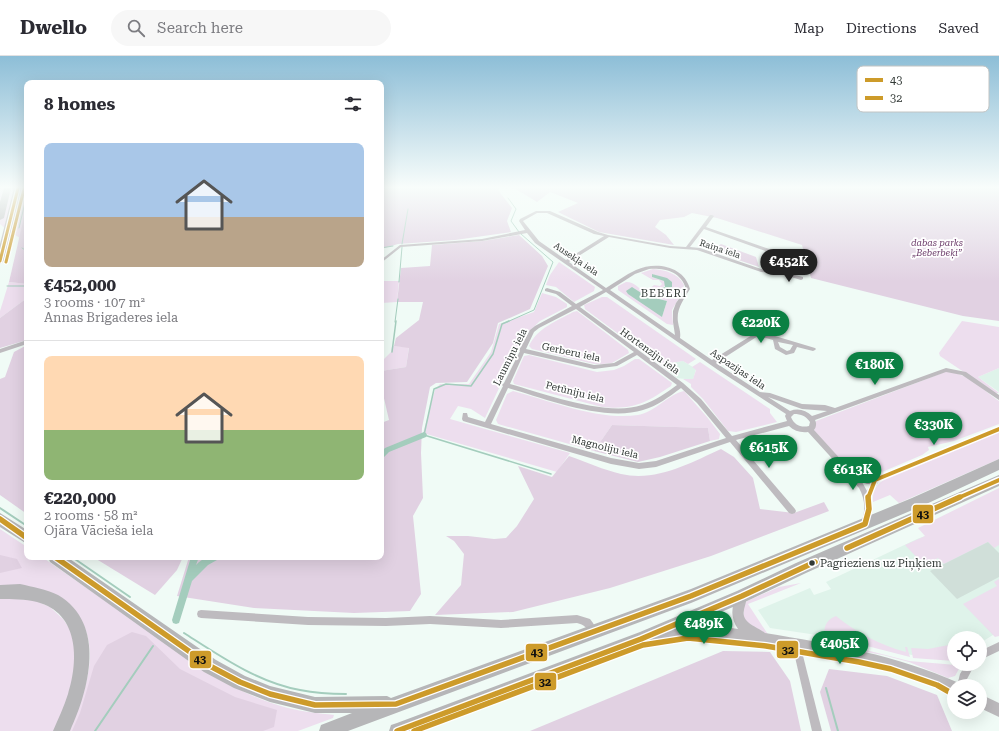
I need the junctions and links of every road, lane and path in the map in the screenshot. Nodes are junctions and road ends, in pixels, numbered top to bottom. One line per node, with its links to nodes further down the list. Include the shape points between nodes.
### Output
1 (10, 220): 9 (highway)
2 (522, 220): 6 (street)
3 (566, 220): 7 (street)
4 (709, 220): 5 (street)
5 (703, 227): 8 (street); 12 (street, via 770,251 777,258)
6 (528, 231): 10 (street, via 456,243 400,246); 11 (street, Ausekļa iela, via 537,242)
7 (608, 236): 8 (street, Raiņa iela, via 670,247); 11 (street)
8 (688, 247): 12 (street, Raiņa iela, via 763,271)
9 (0, 260)
10 (384, 260)
11 (566, 262): 15 (street, Ausekļa iela)
12 (781, 273): 13 (street, Raiņa iela)
13 (801, 278)
14 (547, 290): 16 (street, Hortenziju iela, via 558,293)
15 (607, 290): 16 (street, Laumiņu iela); 17 (street, Aspazijas iela); 17 (street, via 643,269 662,268 677,273 685,280 688,290 675,313)
16 (576, 306): 22 (street, Laumiņu iela, via 532,331); 24 (street, Hortenziju iela)
17 (677, 338): 25 (street, Aspazijas iela)
18 (775, 338): 20 (street); 20 (street, via 777,348 786,353 795,350); 25 (street, via 753,335)
19 (24, 343): 23 (street)
20 (796, 344): 21 (street)
21 (813, 349)
22 (522, 350): 24 (street, Gerberu iela, via 594,367 615,365); 27 (street, Laumiņu iela)
23 (0, 351)
24 (637, 353): 26 (street, Hortenziju iela)
25 (712, 363): 28 (street, Aspazijas iela)
26 (681, 384): 27 (street, Petūniju iela, via 659,401 641,409 619,412 598,410); 38 (street, Hortenziju iela)
27 (505, 385): 35 (street, Laumiņu iela)
28 (760, 394): 30 (street, via 797,405 827,407); 31 (street, Aspazijas iela)
29 (999, 398): 30 (street, via 964,373 946,370)
30 (834, 410): 33 (street)
31 (790, 414): 33 (street, via 803,413); 34 (street)
32 (465, 415): 35 (street, Magnoliju iela, via 465,419)
33 (811, 419): 36 (street, via 813,425)
34 (790, 423): 36 (street, via 799,429); 38 (street, Magnoliju iela)
35 (487, 425): 38 (street, Magnoliju iela, via 611,461 639,466 656,464)
36 (809, 429): 40 (street)
37 (999, 429): 41 (street)
38 (731, 439): 44 (street, Hortenziju iela)
39 (999, 464): 46 (highway, via 959,484)
40 (852, 476): 41 (street, via 867,481); 43 (street)
41 (876, 480): 43 (street)
42 (999, 480): 50 (highway)
43 (868, 496): 46 (street, via 869,509)
44 (792, 511)
45 (0, 519): 47 (highway)
46 (864, 524): 52 (highway, via 691,596)
47 (24, 536)
48 (59, 560): 59 (highway, via 210,666 240,682 270,694 315,706)
49 (0, 592): 62 (highway, via 26,591 44,596 61,606 74,621 82,647 81,674 74,702)
50 (742, 596): 53 (highway); 54 (main road, via 736,610 741,624 750,632)
51 (202, 614): 52 (street, via 308,620 430,620 501,624 577,618 587,621)
52 (593, 631): 59 (highway)
53 (641, 639): 54 (main road, via 688,632); 64 (highway)
54 (767, 640): 55 (main road)
55 (796, 644): 58 (main road, via 893,663); 65 (street)
56 (999, 646): 57 (street)
57 (987, 652)
58 (947, 684)
59 (396, 704): 63 (highway)
60 (987, 704): 61 (main road)
61 (999, 710)
62 (61, 731)
63 (326, 731)
64 (397, 731)
65 (817, 731)

